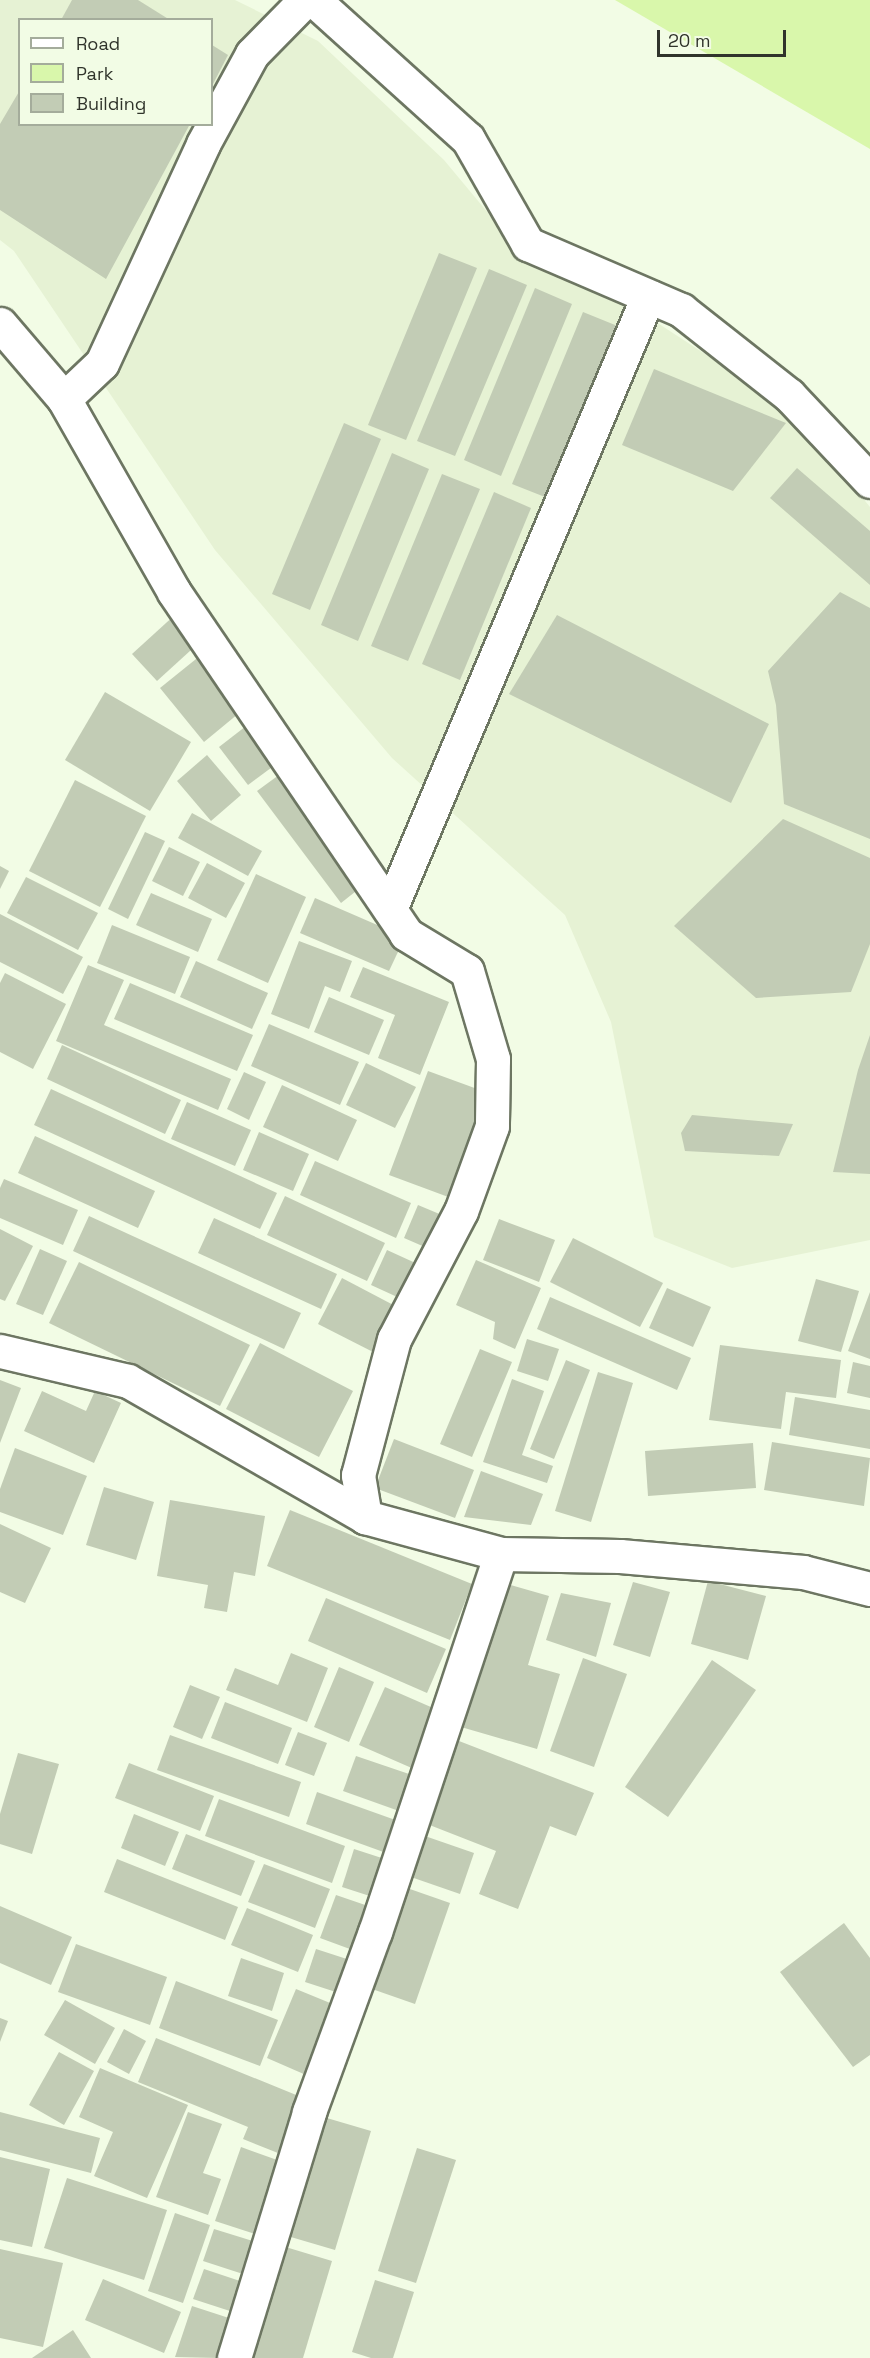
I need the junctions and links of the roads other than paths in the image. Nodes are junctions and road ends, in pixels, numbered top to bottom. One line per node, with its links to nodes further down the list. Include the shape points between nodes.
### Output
1 (305, 0): 3 (street, via 252,54)
2 (314, 0): 5 (street, via 468,140 528,244)
3 (213, 126)
4 (213, 126): 7 (street, via 102,363)
5 (648, 296): 8 (street, via 681,310 789,395); 9 (street)
6 (0, 324): 7 (street)
7 (64, 399): 9 (street, via 174,592)
8 (870, 482)
9 (390, 909): 11 (street, via 406,934 467,971 493,1059 492,1126 461,1211 394,1339 358,1475)
10 (0, 1351): 11 (street, via 128,1381)
11 (365, 1517): 12 (street)
12 (501, 1554): 13 (street, via 620,1556 803,1572); 14 (street, via 375,1932 309,2112)
13 (870, 1589)
14 (234, 2358)

